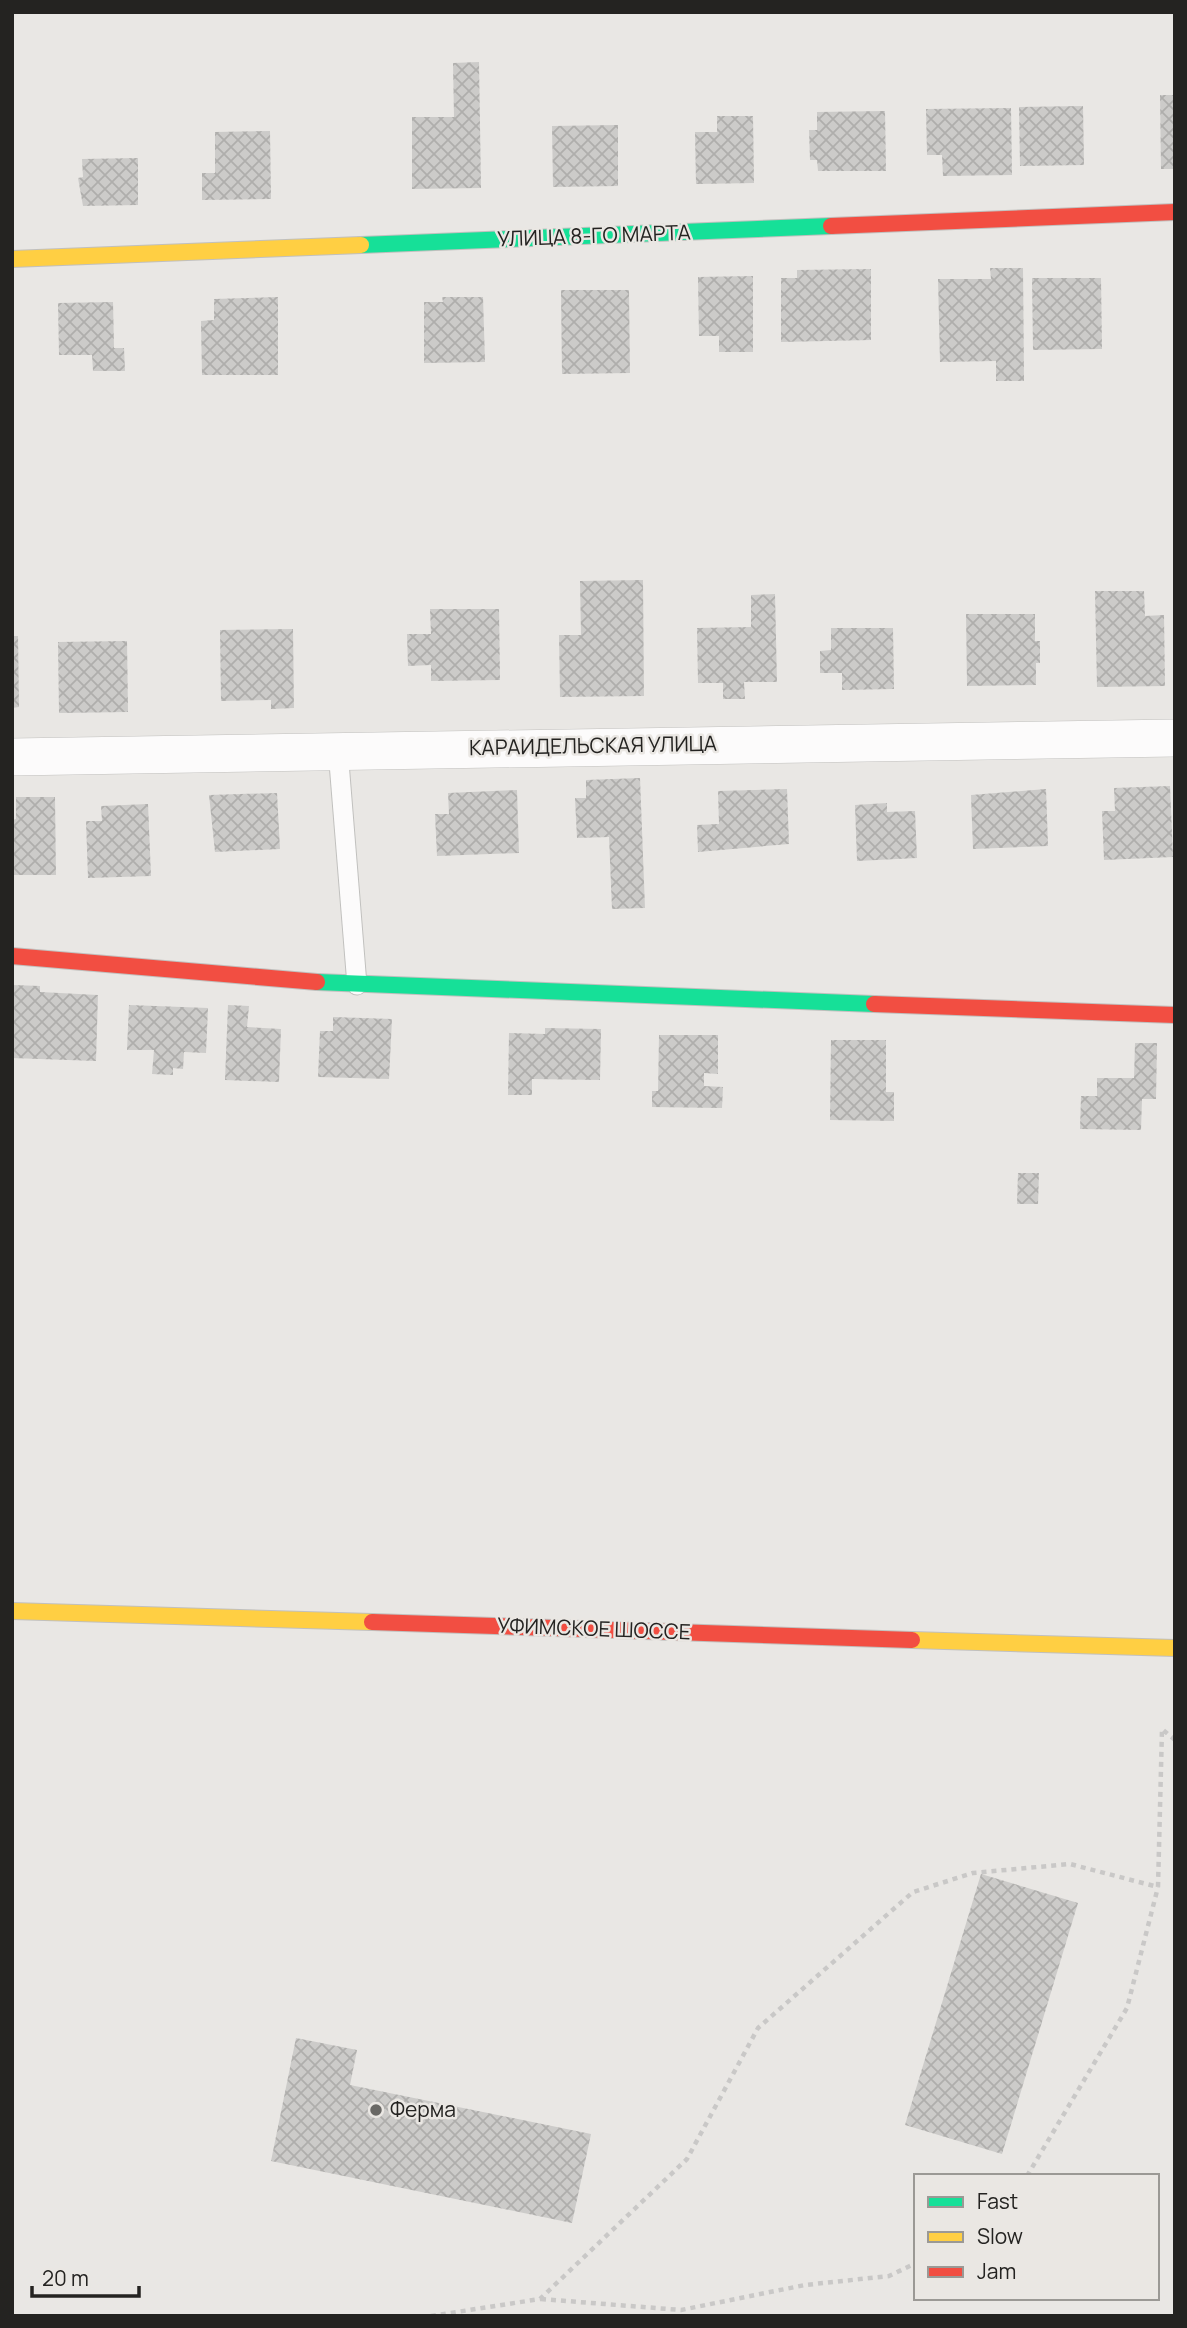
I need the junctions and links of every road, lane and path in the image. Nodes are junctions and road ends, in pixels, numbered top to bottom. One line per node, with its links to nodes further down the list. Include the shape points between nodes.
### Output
1 (1175, 212): 2 (street, УЛИЦА 8-ГО МАРТА)
2 (12, 259)
3 (1175, 738): 4 (street, КАРАИДЕЛЬСКАЯ УЛИЦА)
4 (338, 750): 5 (street, КАРАИДЕЛЬСКАЯ УЛИЦА); 7 (lane)
5 (12, 757)
6 (12, 956): 7 (street)
7 (357, 985): 8 (street)
8 (1175, 1015)
9 (12, 1611): 10 (street, УФИМСКОЕ ШОССЕ)
10 (1175, 1648)
11 (1175, 1740): 12 (path, via 1162,1729)
12 (1158, 1887): 13 (path, via 1127,2008); 15 (path, via 1070,1864 973,1872 913,1892 758,2028 687,2159)
13 (1028, 2174)
14 (914, 2264): 15 (path, via 889,2276 805,2285 681,2310)
15 (540, 2299): 16 (path)
16 (431, 2316)

